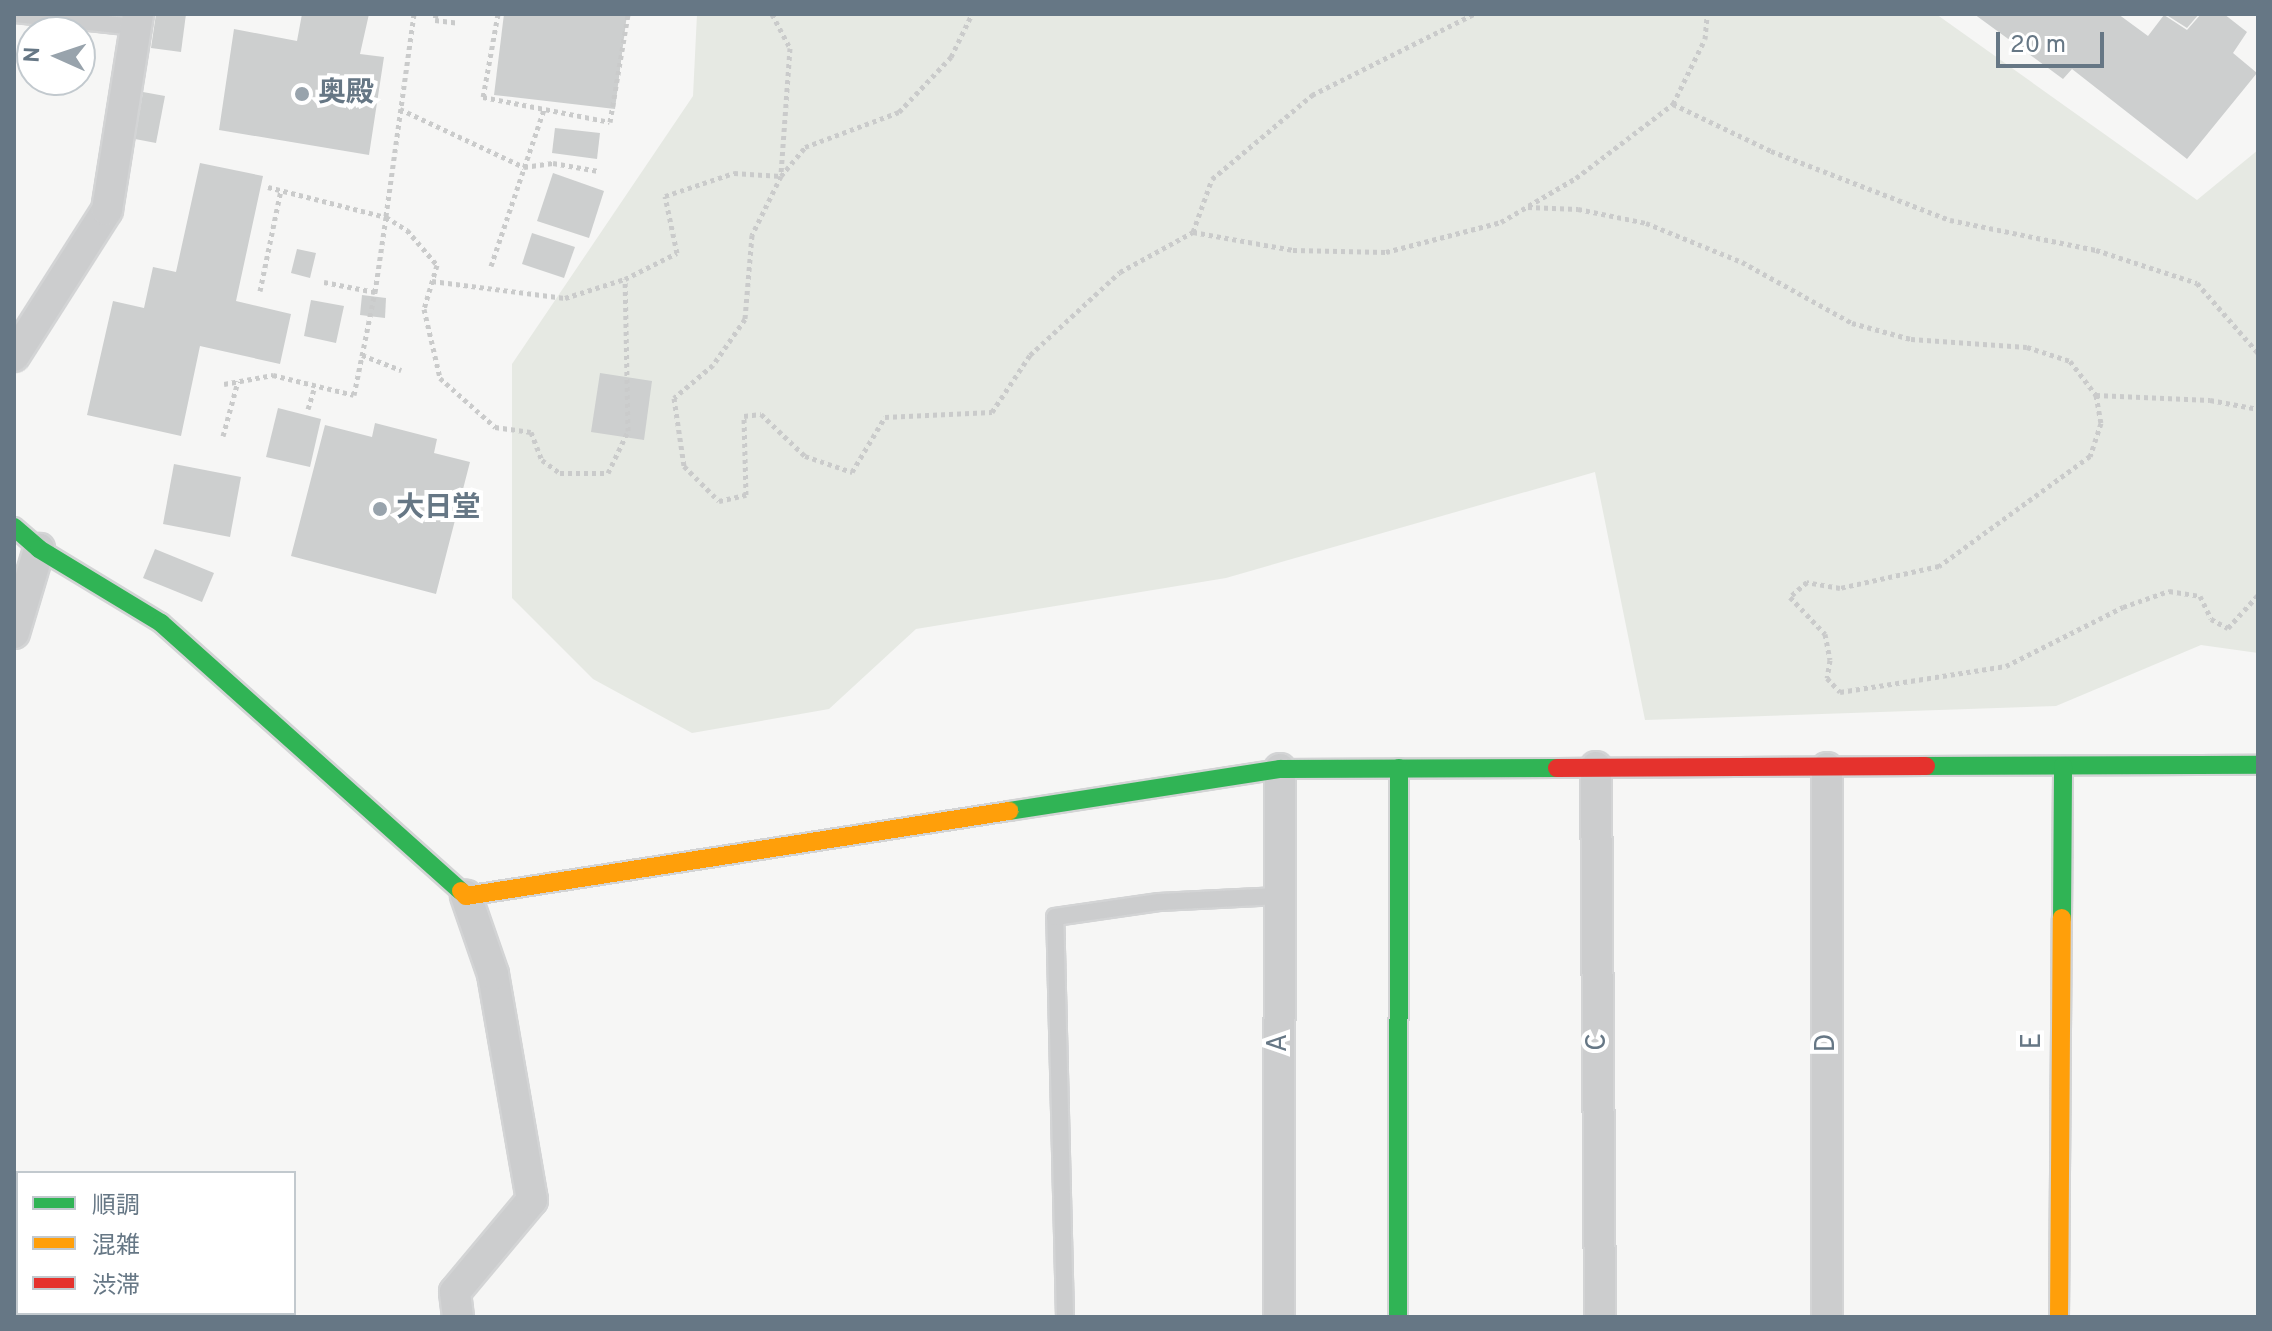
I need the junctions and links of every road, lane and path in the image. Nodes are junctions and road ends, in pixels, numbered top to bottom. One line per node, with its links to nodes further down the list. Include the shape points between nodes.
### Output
1 (14, 14): 10 (lane)
2 (414, 14): 13 (path)
3 (436, 14): 11 (path, via 435,20)
4 (498, 14): 14 (path, via 483,97)
5 (628, 14): 14 (path, via 610,122)
6 (772, 14): 17 (path, via 790,48)
7 (972, 14): 17 (path, via 951,57 899,112 805,147)
8 (1474, 14): 22 (path, via 1312,95 1212,179)
9 (1707, 14): 12 (path, via 1705,39)
10 (137, 21): 31 (street, via 107,210)
11 (458, 23)
12 (1673, 104): 20 (path, via 1576,178); 29 (path, via 1771,151 1950,220 2096,250 2197,283)
13 (400, 109): 15 (path); 21 (path)
14 (544, 109): 15 (path)
15 (524, 167): 16 (path, via 553,163); 23 (path)
16 (598, 171)
17 (781, 176): 22 (path, via 752,235 745,319 713,365 674,398 684,466 719,501 746,495 744,416 761,414 805,456 852,472 885,417 992,412 1030,355 1120,272); 24 (path, via 734,173 665,196 677,253)
18 (268, 187): 19 (path)
19 (281, 190): 21 (path); 27 (path)
20 (1527, 207): 22 (path, via 1501,222 1386,252 1293,250); 36 (path, via 1578,209 1646,223 1742,262 1852,323 1911,339 2027,347 2070,361)
21 (386, 217): 25 (path, via 407,230 437,265); 28 (path)
22 (1193, 232)
23 (491, 266)
24 (625, 279): 25 (path, via 565,298); 25 (path, via 628,431 608,473 560,473 542,460 531,432 495,427 440,378 424,309)
25 (432, 281)
26 (324, 282): 28 (path)
27 (260, 291)
28 (375, 292): 30 (path)
29 (2258, 353)
30 (362, 355): 32 (path); 35 (path, via 354,395)
31 (14, 356)
32 (401, 370)
33 (238, 381): 34 (path); 35 (path, via 273,375); 39 (path)
34 (224, 384)
35 (315, 386): 37 (path)
36 (2096, 395): 38 (path, via 2210,400); 42 (path, via 2101,423 2090,456 1939,566 1840,588 1807,582 1790,597 1825,634 1827,678 1840,692 2006,666 2123,607 2169,591 2200,596 2211,619 2228,628)
37 (308, 409)
38 (2258, 409)
39 (223, 436)
40 (14, 527): 41 (street)
41 (39, 549): 43 (street); 50 (street, via 161,623)
42 (2258, 595)
43 (14, 633)
44 (2258, 765): 45 (street)
45 (2063, 766): 48 (street); 58 (street, E)
46 (1596, 767): 47 (street); 48 (street); 56 (street, C)
47 (1399, 768): 49 (street); 55 (street)
48 (1827, 768): 57 (street, D)
49 (1280, 769): 50 (street); 51 (street, A)
50 (466, 896): 52 (street, via 493,974 532,1200 455,1292)
51 (1279, 896): 53 (lane, via 1159,902 1055,917); 54 (street, A)
52 (458, 1317)
53 (1065, 1317)
54 (1279, 1317)
55 (1398, 1317)
56 (1600, 1317)
57 (1827, 1317)
58 (2059, 1317)

